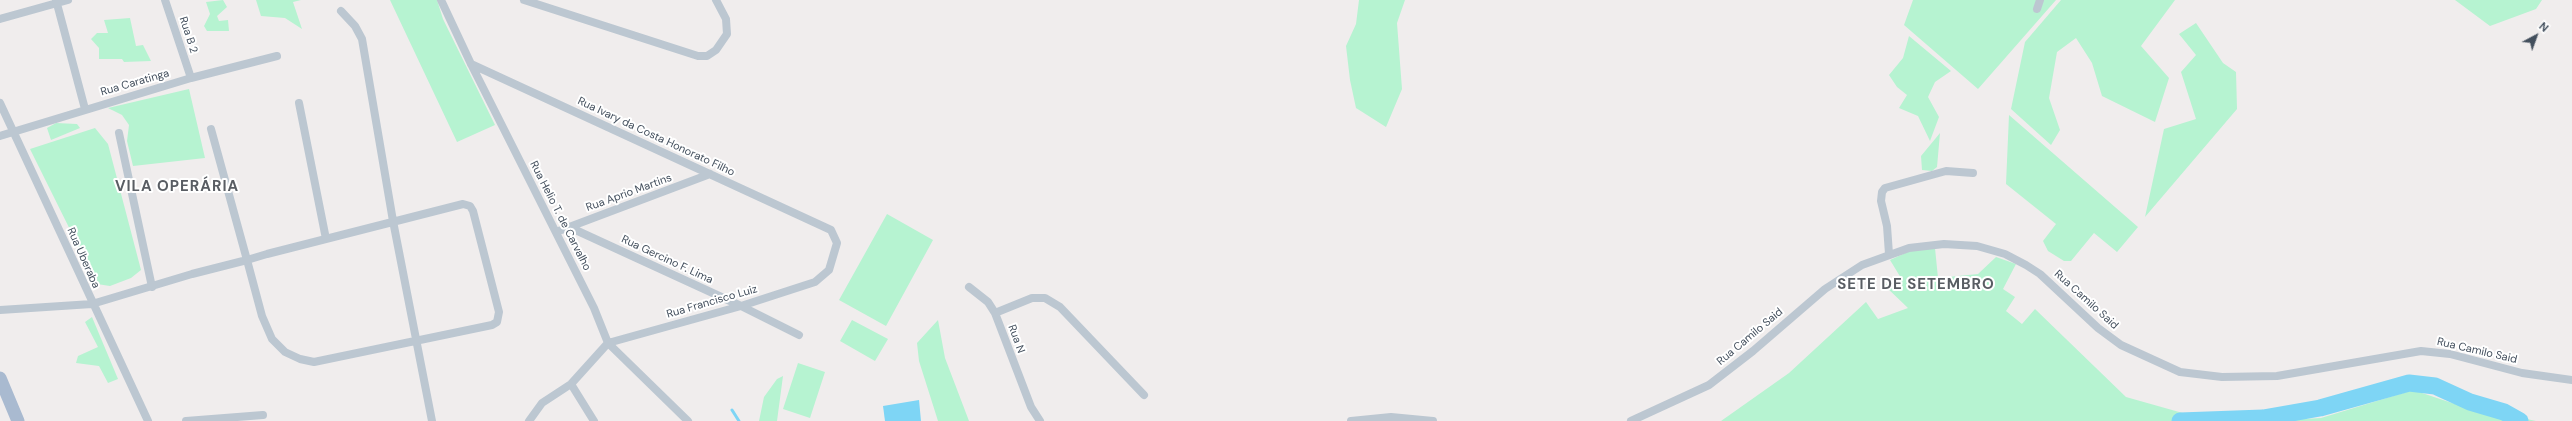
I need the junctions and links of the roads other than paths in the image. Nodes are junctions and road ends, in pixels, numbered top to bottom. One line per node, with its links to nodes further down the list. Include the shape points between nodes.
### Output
1 (68, 0): 7 (street)
2 (165, 0): 13 (street, Rua B 2)
3 (441, 0): 12 (street, Rua Helio T. de Carvalho)
4 (524, 0): 5 (street, via 698,56 708,56 716,50 727,34 726,18)
5 (716, 0)
6 (2040, 0): 8 (street)
7 (57, 1): 10 (street); 16 (street)
8 (2037, 9)
9 (341, 11): 23 (street, via 362,38)
10 (0, 18)
11 (277, 56): 13 (street, Rua Caratinga)
12 (471, 64): 22 (street, Rua Ivary da Costa Honorato Filho); 26 (street, Rua Helio T. de Carvalho)
13 (190, 78): 16 (street, Rua Caratinga)
14 (0, 103): 18 (street, Rua Uberaba)
15 (299, 103): 27 (street)
16 (85, 109): 18 (street, Rua Caratinga)
17 (211, 129): 29 (street)
18 (13, 132): 20 (street, Rua Caratinga); 32 (street, Rua Uberaba)
19 (119, 133): 30 (street)
20 (0, 136)
21 (1973, 173): 28 (street, via 1946,171 1885,188 1881,201 1887,226)
22 (710, 174): 24 (street, Rua Aprio Martins); 25 (street, Rua Ivary da Costa Honorato Filho)
23 (393, 221): 27 (street); 37 (street); 37 (street, via 463,204 470,206 499,312 496,322 492,325)
24 (569, 227): 26 (street, Rua Aprio Martins); 33 (street, Rua Gercino F. Lima)
25 (831, 230): 33 (street, Rua Francisco Luiz, via 837,243 829,270 822,277 815,282)
26 (556, 232): 38 (street, Rua Helio T. de Carvalho)
27 (326, 239): 29 (street)
28 (1889, 254): 40 (street, Rua Camilo Said, via 1924,246 1957,244 2005,254 2040,274 2121,346 2162,366 2192,375 2276,376 2421,350 2450,354 2522,373); 56 (street, Rua Camilo Said, via 1862,265 1825,289 1709,385)
29 (246, 260): 30 (street); 37 (street, via 262,316 272,339 285,352 314,362)
30 (152, 287): 32 (street)
31 (969, 287): 35 (street, Rua N, via 988,302)
32 (92, 304): 34 (street); 46 (street, Rua Uberaba)
33 (741, 306): 36 (street, Rua Gercino F. Lima); 38 (street, Rua Francisco Luiz)
34 (0, 310)
35 (995, 313): 42 (street, via 1032,298 1045,298 1060,307); 43 (street, Rua N)
36 (799, 335)
37 (416, 341): 48 (street)
38 (608, 342): 41 (street); 51 (street, Rua Helio T. de Carvalho)
39 (0, 378): 45 (main road)
40 (2572, 380)
41 (571, 384): 49 (street, via 542,403); 50 (street)
42 (1144, 395)
43 (1030, 407): 52 (street, Rua N); 53 (street, Rua N)
44 (263, 415): 47 (street)
45 (18, 421)
46 (148, 421)
47 (186, 421)
48 (432, 421)
49 (529, 421)
50 (594, 421)
51 (688, 421)
52 (1033, 421)
53 (1040, 421)
54 (1351, 421): 55 (street, via 1391,417)
55 (1434, 421)
56 (1631, 421)

